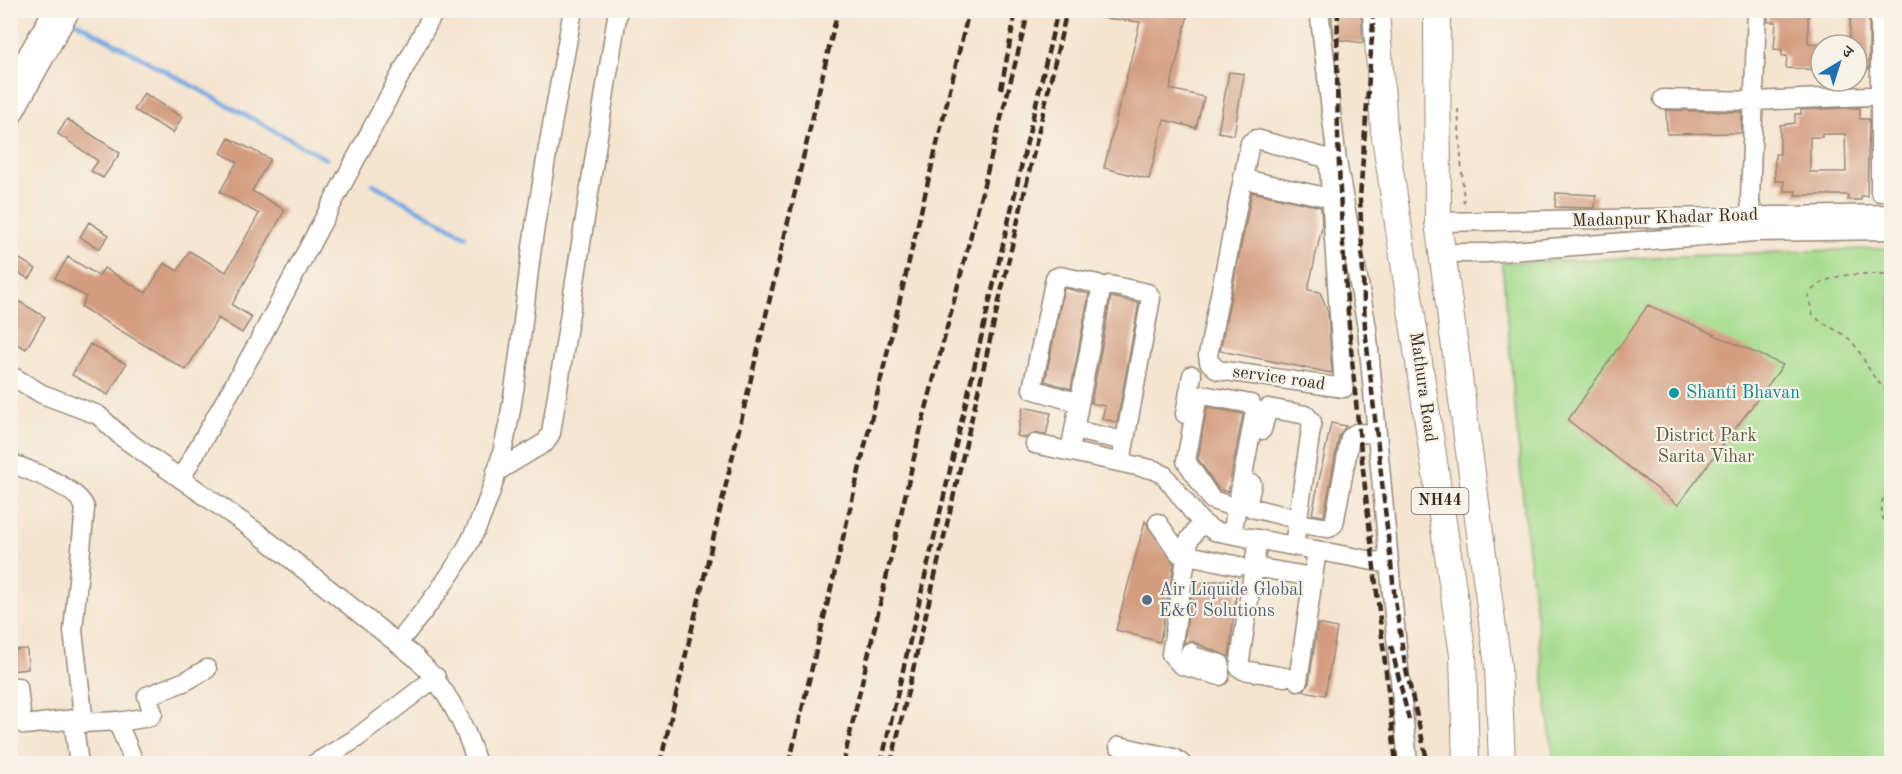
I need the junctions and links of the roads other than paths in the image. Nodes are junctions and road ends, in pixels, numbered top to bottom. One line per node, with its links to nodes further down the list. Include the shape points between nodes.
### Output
1 (52, 10): 11 (street)
2 (71, 10): 15 (street)
3 (435, 10): 40 (street)
4 (573, 10): 39 (street, via 544,170 514,389)
5 (618, 10): 39 (street, via 551,434 546,442)
6 (1320, 10): 16 (street)
7 (1376, 10): 68 (highway, Mathura Road / NH44, via 1384,130 1463,655)
8 (1437, 10): 21 (highway, Mathura Road / NH44)
9 (1756, 10): 14 (street)
10 (1880, 10): 12 (street)
11 (10, 85)
12 (1886, 95): 14 (street); 19 (street)
13 (1663, 99): 14 (street)
14 (1755, 101): 22 (street)
15 (10, 120)
16 (1333, 160): 17 (street, via 1256,139 1250,143); 18 (street, service road); 30 (street, via 1367,328)
17 (1245, 174): 18 (street); 29 (street, service road, via 1209,362 1218,370)
18 (1329, 191): 29 (street, service road)
19 (1880, 192)
20 (1892, 214): 22 (street, Madanpur Khadar Road)
21 (1438, 222): 22 (street, Madanpur Khadar Road); 24 (highway, Mathura Road / NH44)
22 (1753, 224): 23 (street, Madanpur Khadar Road); 24 (street, Madanpur Khadar Road, via 1486,253)
23 (1892, 230)
24 (1441, 253): 69 (highway, Mathura Road / NH44, via 1498,666)
25 (1109, 285): 34 (street, via 1148,293 1151,298)
26 (1105, 305): 32 (street)
27 (10, 375): 40 (street, via 42,394 98,415 123,438)
28 (1192, 375): 41 (street)
29 (1344, 388): 30 (street)
30 (1373, 390): 33 (street)
31 (1079, 403): 31 (street, via 1101,290 1098,285 1060,276 1055,278 1032,389); 36 (street)
32 (1079, 431): 34 (street); 36 (street)
33 (1377, 434): 44 (street, via 1356,433 1350,438 1334,524 1329,528); 51 (street)
34 (1125, 441): 37 (street)
35 (1035, 444): 36 (street)
36 (1072, 452): 37 (street)
37 (1121, 462): 41 (street, via 1155,470)
38 (10, 463): 59 (street, via 55,483 79,498 85,508 73,631)
39 (496, 472): 54 (street, via 476,529 435,597)
40 (182, 478): 54 (street)
41 (1172, 484): 43 (street)
42 (1237, 508): 42 (street, via 1212,500 1186,461 1197,401 1203,394 1251,404 1255,409); 46 (street)
43 (1202, 522): 46 (street, via 1214,531); 50 (street, via 1190,536)
44 (1303, 522): 44 (street, via 1312,422 1306,415 1268,408 1249,505); 48 (street)
45 (1158, 523): 50 (street, via 1175,548)
46 (1232, 534): 47 (street)
47 (1258, 539): 48 (street); 52 (street)
48 (1294, 546): 49 (street)
49 (1317, 550): 51 (street); 53 (street)
50 (1186, 555): 52 (street); 55 (street, via 1171,654 1181,665 1220,676 1221,664 1192,656)
51 (1389, 564): 67 (street)
52 (1246, 566): 53 (street); 53 (street, via 1239,667 1291,679)
53 (1313, 577)
54 (398, 644): 57 (street)
55 (1190, 652)
56 (207, 669): 60 (street, via 147,696 153,713 150,717)
57 (436, 677): 64 (street, via 354,740); 65 (street, via 458,714)
58 (10, 687): 59 (street, via 18,687 23,724)
59 (78, 718): 60 (street, via 86,725); 62 (street)
60 (118, 722): 63 (street)
61 (1119, 746): 66 (street, via 1174,758)
62 (79, 764)
63 (135, 764)
64 (314, 764)
65 (477, 764)
66 (1182, 764)
67 (1408, 764)
68 (1466, 764)
69 (1502, 764)

